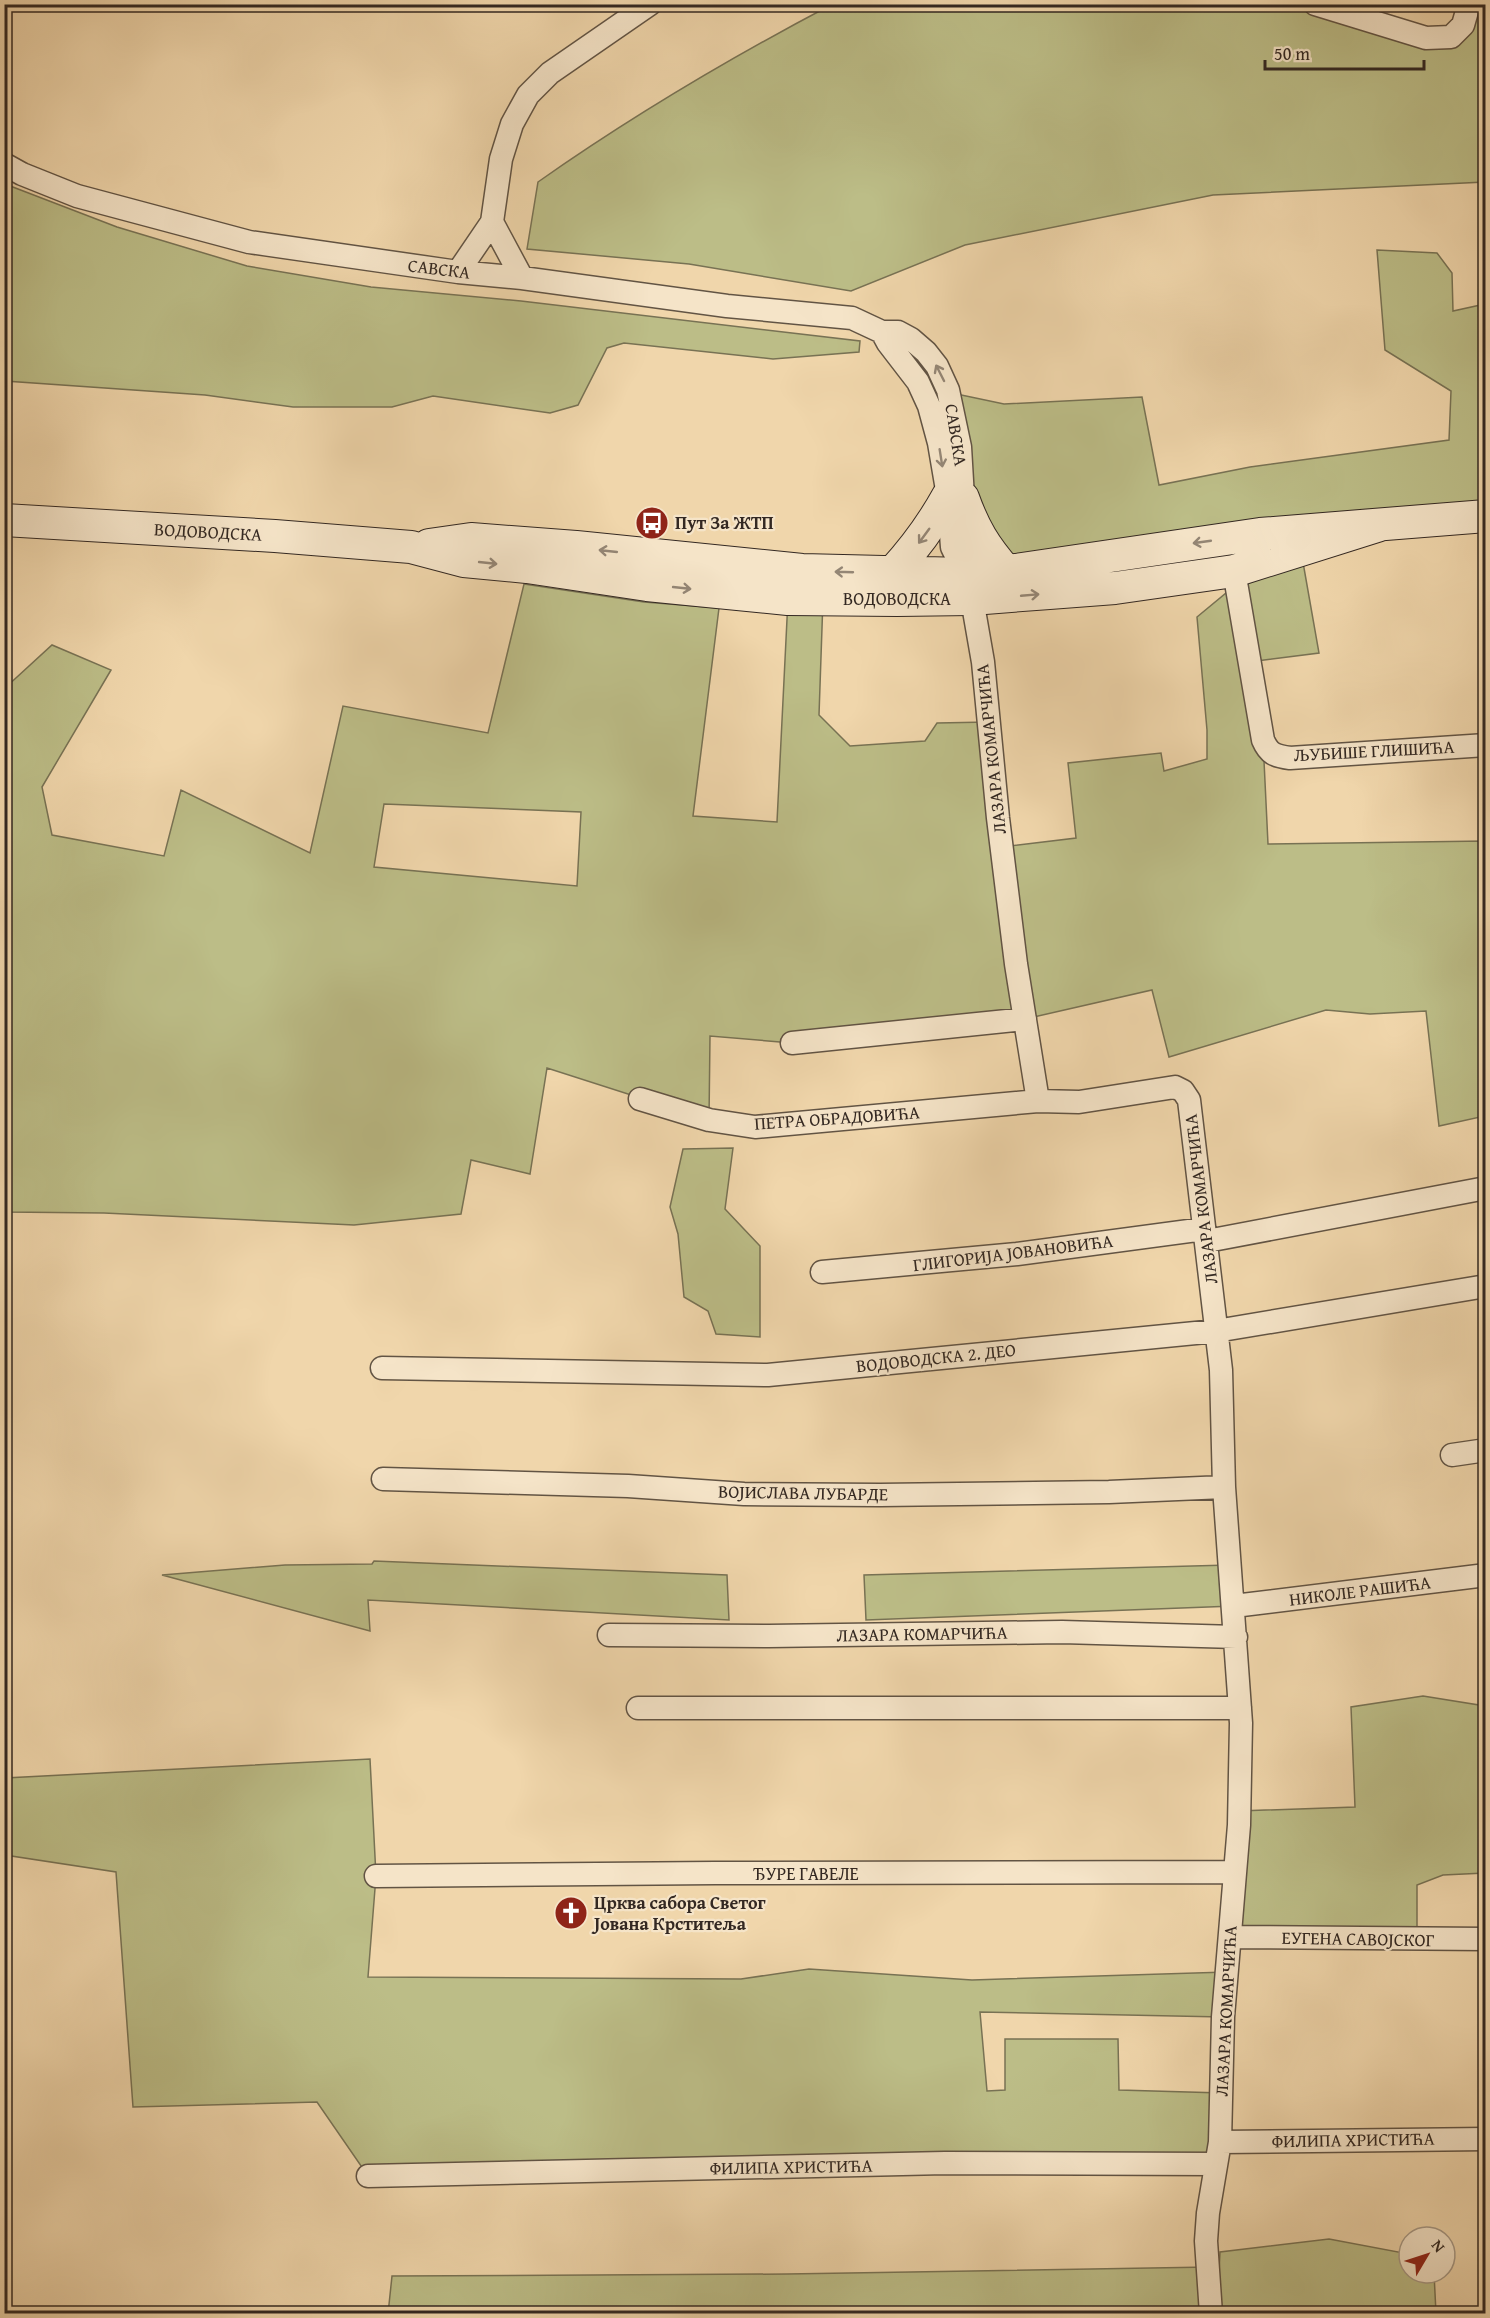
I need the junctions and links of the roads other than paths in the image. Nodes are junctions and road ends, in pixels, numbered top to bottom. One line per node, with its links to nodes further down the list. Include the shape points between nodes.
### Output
1 (650, 4): 5 (street, via 550,73 528,95 512,124 501,159)
2 (1315, 4): 3 (street, via 1426,38 1451,37 1463,25)
3 (1469, 4)
4 (4, 164): 6 (street, САВСКА, via 77,196 249,242)
5 (492, 222): 6 (street); 7 (street)
6 (458, 273): 7 (street, САВСКА)
7 (522, 278): 8 (street, САВСКА, via 727,306 852,318 882,332 898,332 911,339 937,366 948,390 960,447)
8 (956, 497): 13 (main road, via 985,547); 15 (main road, one-way to 15); 16 (street, САВСКА, via 971,546)
9 (1485, 516): 11 (main road, ВОДОВОДСКА)
10 (4, 520): 12 (main road, ВОДОВОДСКА)
11 (1380, 525): 13 (main road, ВОДОВОДСКА, one-way to 13, via 1260,534); 14 (main road, ВОДОВОДСКА)
12 (411, 547): 15 (main road, ВОДОВОДСКА, one-way to 12, via 802,570 471,539); 16 (main road, ВОДОВОДСКА, one-way to 16, via 464,561 788,599)
13 (1006, 571): 16 (main road, ВОДОВОДСКА)
14 (1234, 571): 16 (main road, ВОДОВОДСКА, one-way to 14, via 1115,588); 17 (street, ЉУБИШЕ ГЛИШИЋА, via 1263,740 1273,755 1290,758)
15 (893, 572): 16 (main road, ВОДОВОДСКА)
16 (968, 587): 18 (street, ЛАЗАРА КОМАРЧИЋА, via 983,662 998,818)
17 (1485, 745)
18 (1025, 1019): 19 (street); 21 (street, ЛАЗАРА КОМАРЧИЋА)
19 (792, 1043)
20 (640, 1099): 21 (street, ПЕТРА ОБРАДОВИЋА, via 709,1120 755,1126)
21 (1038, 1101): 23 (street, ЛАЗАРА КОМАРЧИЋА, via 1079,1102 1175,1087 1183,1091 1189,1100)
22 (1485, 1188): 23 (street, ГЛИГОРИЈА ЈОВАНОВИЋА)
23 (1205, 1235): 24 (street, ГЛИГОРИЈА ЈОВАНОВИЋА); 26 (street, ЛАЗАРА КОМАРЧИЋА)
24 (822, 1272)
25 (1485, 1286): 26 (street, ВОДОВОДСКА 2. ДЕО)
26 (1216, 1331): 27 (street, ВОДОВОДСКА 2. ДЕО, via 768,1375); 31 (street, ЛАЗАРА КОМАРЧИЋА)
27 (382, 1368)
28 (1485, 1450): 29 (street)
29 (1452, 1455)
30 (383, 1479): 31 (street, ВОЈИСЛАВА ЛУБАРДЕ, via 755,1494 1109,1492)
31 (1224, 1487): 33 (street, ЛАЗАРА КОМАРЧИЋА)
32 (1485, 1575): 33 (street, НИКОЛЕ РАШИЋА)
33 (1234, 1606): 35 (street, ЛАЗАРА КОМАРЧИЋА)
34 (609, 1635): 35 (street, ЛАЗАРА КОМАРЧИЋА, via 1062,1632)
35 (1236, 1637): 37 (street, ЛАЗАРА КОМАРЧИЋА)
36 (638, 1708): 37 (street)
37 (1240, 1708): 38 (street, ЛАЗАРА КОМАРЧИЋА)
38 (1235, 1872): 39 (street, ЂУРЕ ГАВЕЛЕ); 40 (street, ЛАЗАРА КОМАРЧИЋА)
39 (376, 1876)
40 (1230, 1937): 41 (street, ЕУГЕНА САВОЈСКОГ); 43 (street, ЛАЗАРА КОМАРЧИЋА, via 1222,2017)
41 (1485, 1939)
42 (1485, 2139): 43 (street, ФИЛИПА ХРИСТИЋА)
43 (1217, 2153): 44 (street, ФИЛИПА ХРИСТИЋА); 45 (street, ЛАЗАРА КОМАРЧИЋА, via 1206,2241)
44 (368, 2175)
45 (1211, 2313)

